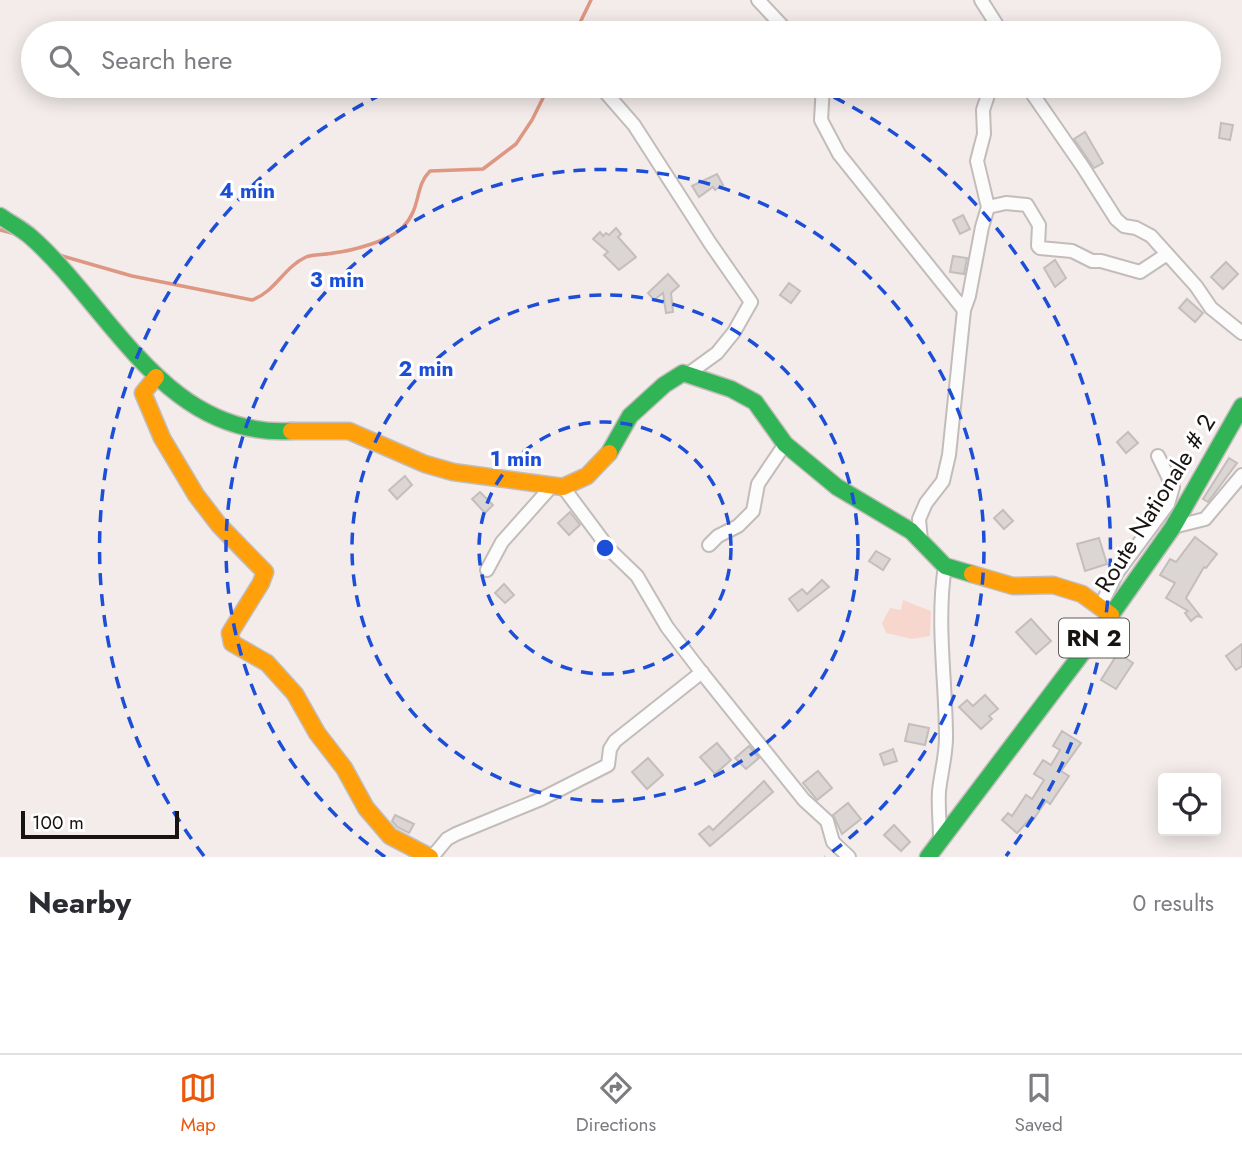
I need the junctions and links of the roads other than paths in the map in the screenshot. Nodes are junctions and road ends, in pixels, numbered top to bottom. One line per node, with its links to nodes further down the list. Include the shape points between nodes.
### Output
1 (758, 0): 3 (street)
2 (981, 0): 4 (street)
3 (778, 21)
4 (994, 21)
5 (610, 98): 14 (street, via 634,125 751,302 717,353)
6 (822, 98): 12 (street, via 821,120 839,154)
7 (986, 98): 9 (street, via 977,161)
8 (1035, 98): 11 (street, via 1116,219 1151,236)
9 (988, 207): 11 (street, via 1027,205 1039,225 1038,246 1045,249 1072,251 1081,258 1140,272); 12 (street)
10 (0, 216): 15 (street, via 30,236)
11 (1167, 254): 13 (street, via 1212,308)
12 (964, 310): 22 (street, via 949,455 943,481 919,519)
13 (1242, 333)
14 (688, 374): 17 (street, via 755,402); 20 (street, via 655,393 630,416 610,452 587,476)
15 (156, 377): 20 (street, via 180,398 248,428 349,432 453,472); 29 (street, via 143,393 176,461 205,509 265,572 230,633 232,643 267,663 295,694 366,808 390,836)
16 (1242, 407): 21 (street, Route Nationale # 2 / RN 2)
17 (785, 444): 22 (street, via 837,487); 23 (street, via 758,484 753,511)
18 (1158, 456): 26 (street, via 1173,487 1168,504 1117,573)
19 (1242, 475): 21 (street, via 1205,519)
20 (557, 487): 25 (street, via 502,542); 27 (street, via 637,576 667,627)
21 (1173, 527): 26 (street, Route Nationale # 2 / RN 2)
22 (921, 541): 24 (street)
23 (709, 545)
24 (945, 566): 26 (street, via 1013,586 1053,585 1082,594); 28 (street, via 940,624 946,741 939,794)
25 (487, 570)
26 (1106, 611): 28 (street, Route Nationale # 2 / RN 2)
27 (702, 672): 29 (street, via 615,741 608,765 456,834); 30 (street, via 804,800 827,821 834,842)
28 (940, 843): 31 (street, Route Nationale # 2 / RN 2)
29 (431, 857)
30 (849, 857)
31 (928, 857)

